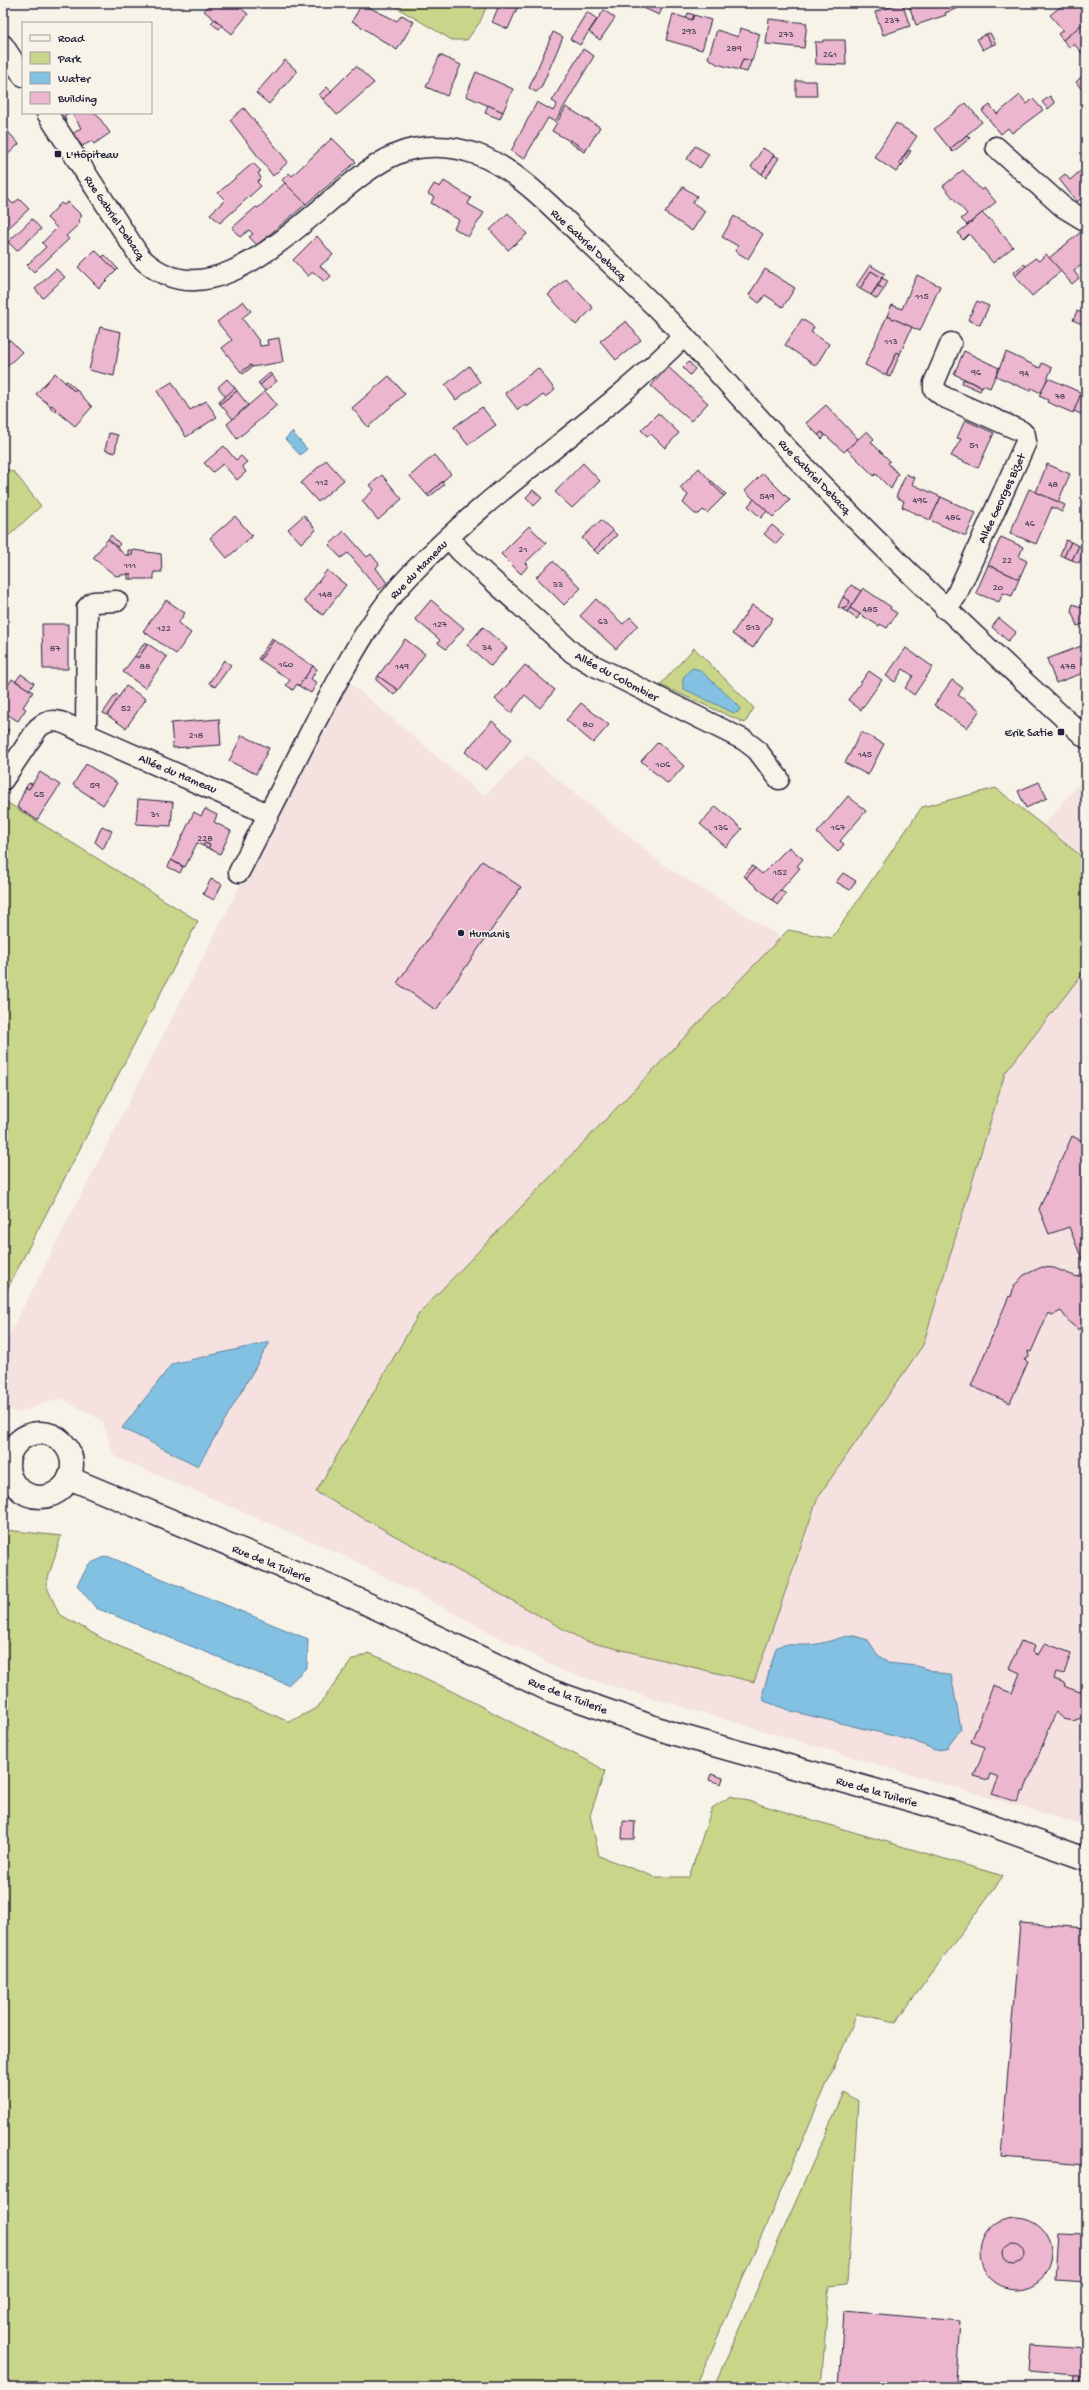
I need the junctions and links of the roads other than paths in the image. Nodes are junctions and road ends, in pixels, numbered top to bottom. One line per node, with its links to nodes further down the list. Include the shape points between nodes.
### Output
1 (3, 45): 2 (street)
2 (22, 74)
3 (48, 114): 6 (street, Rue Gabriel Debacq, via 140,257 155,270 167,275 181,278 210,278 254,261 380,162 400,152 424,147 442,148 473,152 515,176 572,227)
4 (996, 147): 5 (street, via 1063,207)
5 (1086, 221)
6 (684, 336): 8 (street, Rue du Hameau, via 568,439); 10 (street, Rue Gabriel Debacq, via 817,480)
7 (951, 343): 10 (street, Allée Georges Bizet, via 934,383 934,389 944,397 1021,431 1026,442 956,596)
8 (449, 538): 13 (street, Allée du Colombier, via 460,551 573,653 628,684 744,740 757,750); 15 (street, Rue du Hameau, via 412,572 366,631)
9 (116, 601): 11 (street, via 93,602 87,608)
10 (945, 609): 12 (street, Rue Gabriel Debacq)
11 (86, 734): 14 (street, Allée du Hameau, via 55,720 45,722 38,728); 15 (street, Allée du Hameau)
12 (1086, 738)
13 (779, 779)
14 (3, 780)
15 (268, 814): 16 (street, Rue du Hameau)
16 (239, 872)
17 (6, 1452): 18 (street, via 12,1482 27,1494 37,1497 52,1495 64,1486); 18 (street, via 25,1437 39,1433 48,1434 57,1438 69,1451 72,1469)
18 (69, 1478): 19 (street, Rue de la Tuilerie, via 338,1590 549,1690 671,1733 960,1814)
19 (1086, 1860)

